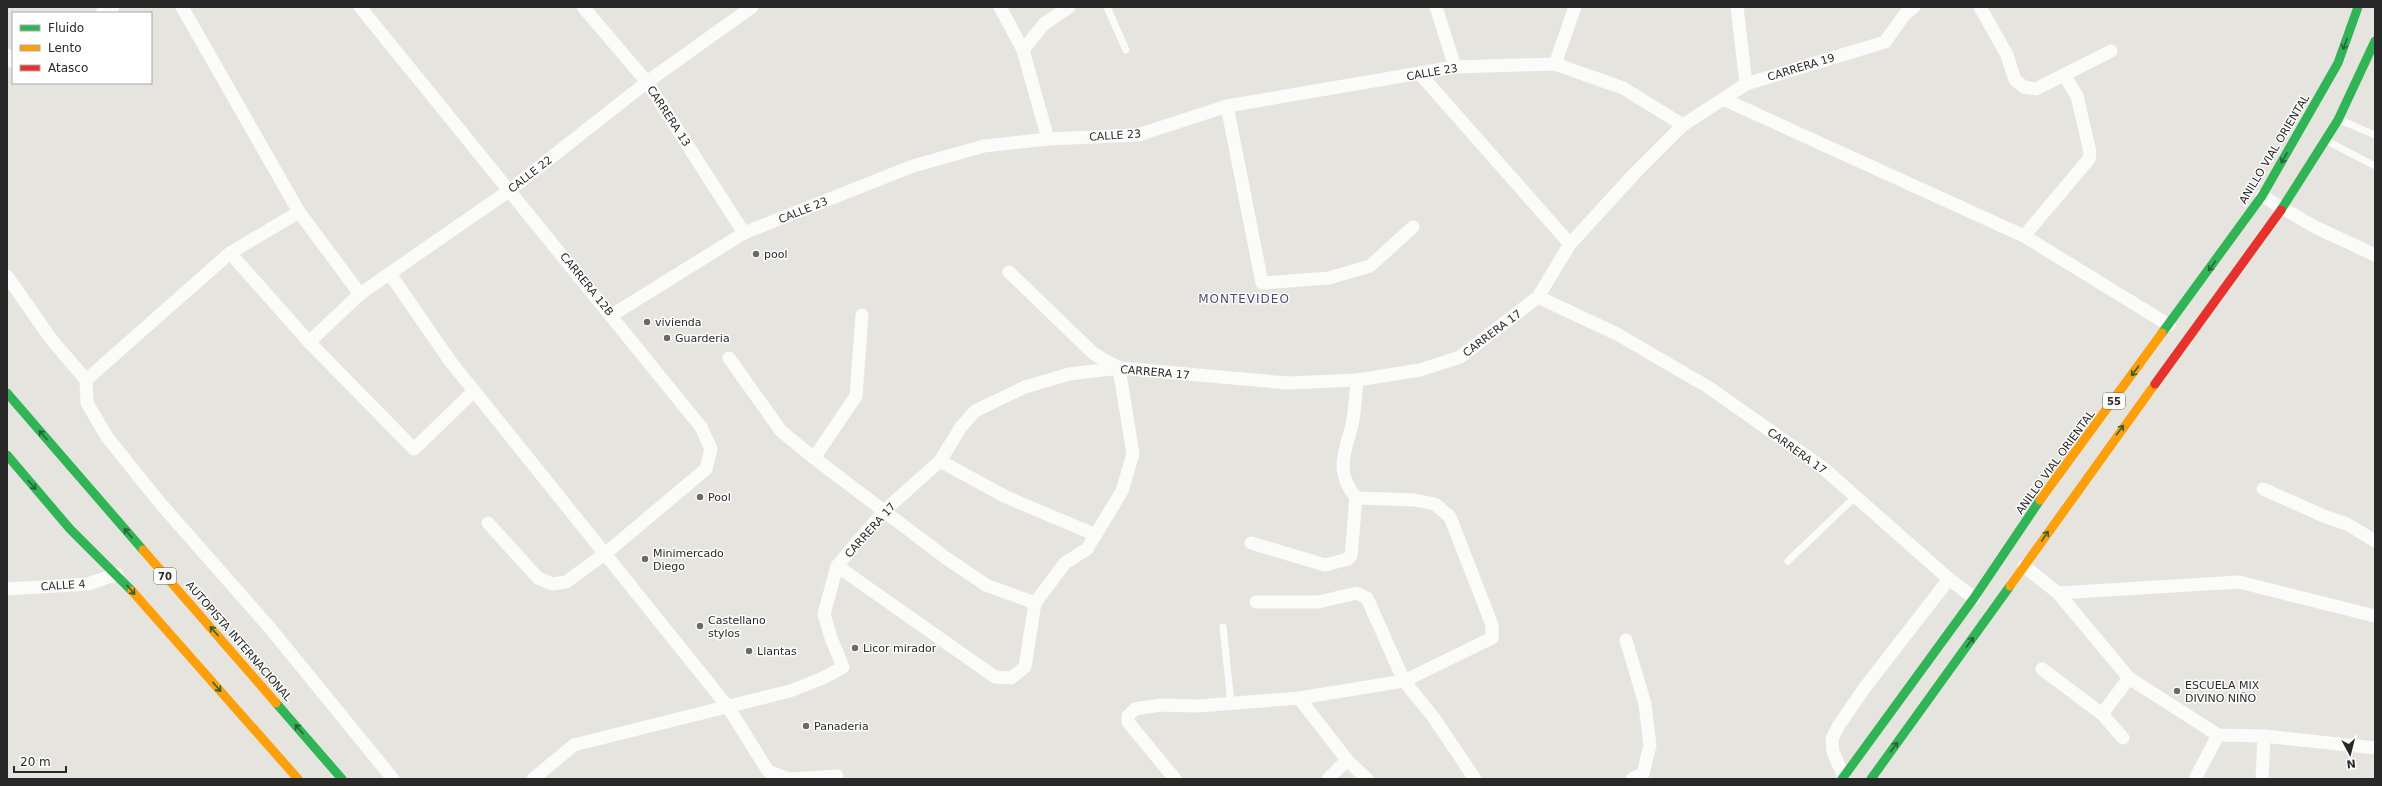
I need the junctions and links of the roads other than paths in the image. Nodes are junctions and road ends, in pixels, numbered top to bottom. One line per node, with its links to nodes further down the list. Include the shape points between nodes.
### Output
1 (113, 7): 15 (street)
2 (182, 7): 37 (street)
3 (360, 7): 34 (street, CARRERA 12B)
4 (583, 7): 24 (street, CARRERA 13)
5 (752, 7): 24 (street, CALLE 22)
6 (1000, 7): 17 (street)
7 (1069, 7): 17 (street, via 1044,24)
8 (1107, 7): 18 (lane)
9 (1436, 7): 21 (street)
10 (1575, 7): 20 (street)
11 (1736, 7): 25 (street)
12 (1980, 7): 23 (street, via 2007,55 2015,80 2024,87 2036,89)
13 (2358, 7): 35 (highway, ANILLO VIAL ORIENTAL / 55, one-way to 35, via 2338,63)
14 (1907, 9): 25 (street, CARRERA 19, via 1885,42)
15 (104, 12)
16 (2375, 43): 28 (highway, 55)
17 (1023, 50): 31 (street)
18 (1126, 50)
19 (2111, 51): 23 (street)
20 (1554, 64): 21 (street, CALLE 23); 29 (street, CALLE 23, via 1623,88)
21 (1456, 67): 22 (street, CALLE 23)
22 (1420, 74): 27 (street, CALLE 23); 41 (street)
23 (2064, 75): 40 (street, via 2077,96 2090,152 2089,159)
24 (647, 82): 34 (street, CALLE 22); 39 (street, CARRERA 13)
25 (1746, 84): 26 (street, CARRERA 19)
26 (1722, 99): 29 (street, CARRERA 19); 40 (street)
27 (1227, 106): 31 (street, CALLE 23, via 1138,135); 38 (street, via 1262,283 1329,278 1370,266)
28 (2338, 120): 30 (lane); 32 (highway, 55)
29 (1683, 125): 41 (street, CARRERA 17)
30 (2375, 135)
31 (1048, 139): 39 (street, CALLE 23, via 984,146 944,156)
32 (2325, 140): 33 (lane); 36 (highway, 55)
33 (2375, 166)
34 (510, 190): 45 (street, CALLE 22); 49 (street, CARRERA 12B)
35 (2262, 196): 36 (street); 51 (highway, ANILLO VIAL ORIENTAL / 55, one-way to 51)
36 (2282, 208): 43 (street, via 2315,227); 73 (highway, 55, one-way to 36)
37 (299, 212): 42 (street); 47 (street)
38 (1413, 227)
39 (744, 233): 49 (street, CALLE 23)
40 (2024, 236): 51 (street)
41 (1570, 244): 48 (street, CARRERA 17)
42 (230, 253): 52 (street); 55 (street)
43 (2375, 254)
44 (1010, 272): 54 (street, via 1094,354)
45 (390, 274): 47 (street, CALLE 22); 57 (street, via 450,362)
46 (7, 276): 55 (street, via 51,339)
47 (360, 294): 52 (street, CALLE 22)
48 (1538, 296): 56 (street, CARRERA 17, via 1460,357 1420,370); 63 (street, CARRERA 17, via 1616,334 1708,387 1822,467)
49 (612, 315): 70 (street, CARRERA 12B, via 702,427 711,449 706,469)
50 (862, 315): 60 (street, via 856,396)
51 (2170, 325): 78 (highway, ANILLO VIAL ORIENTAL / 55, one-way to 78, via 2042,498)
52 (309, 342): 57 (street, via 414,449)
53 (729, 358): 60 (street, via 781,431)
54 (1119, 368): 56 (street, CARRERA 17, via 1288,383); 61 (street, CARRERA 17, via 1069,374 1025,386 975,411 961,427); 67 (street, via 1133,454 1122,491)
55 (86, 380): 100 (street, via 87,404 107,437 160,503 275,634)
56 (1357, 380): 64 (street, via 1353,420 1343,455 1342,472 1347,486)
57 (474, 391): 70 (street)
58 (7, 393): 99 (highway, AUTOPISTA INTERNACIONAL / 70, one-way to 58)
59 (7, 455): 74 (highway, one-way to 74, via 70,529)
60 (814, 458): 65 (street)
61 (940, 461): 65 (street, CARRERA 17); 67 (street, via 1006,497)
62 (2263, 489): 68 (street, via 2346,524)
63 (1855, 497): 71 (lane); 75 (street, CARRERA 17)
64 (1356, 498): 69 (street, via 1353,549 1348,559 1325,565); 86 (street, via 1415,500 1435,504 1450,517 1492,625 1492,638 1486,642)
65 (885, 510): 72 (street, CARRERA 17); 80 (street, via 946,558 986,585)
66 (488, 523): 70 (street, CARRERA 12B, via 538,578 552,584 566,582)
67 (1096, 535): 80 (street, via 1088,549 1065,563)
68 (2375, 541)
69 (1251, 543)
70 (606, 552): 89 (street)
71 (1788, 561)
72 (837, 566): 80 (street, via 995,677 1011,678 1025,667); 89 (street, CARRERA 17, via 824,614 830,638 843,667 790,691)
73 (2024, 566): 77 (street); 108 (highway, 55, one-way to 73)
74 (117, 574): 76 (street, CALLE 4, via 88,584); 98 (highway, one-way to 98)
75 (1949, 579): 78 (street, CARRERA 17); 97 (street, via 1866,686 1832,739 1833,752)
76 (7, 589)
77 (2058, 593): 81 (street, via 2239,582); 85 (street)
78 (1974, 598): 97 (highway, ANILLO VIAL ORIENTAL / 55)
79 (1256, 602): 86 (street, via 1318,602 1357,593 1367,598)
80 (1035, 603)
81 (2375, 616)
82 (1223, 627): 88 (lane)
83 (1626, 640): 107 (street, via 1645,704 1650,745 1643,774)
84 (2042, 669): 90 (street)
85 (2129, 678): 90 (street); 91 (street)
86 (1404, 681): 87 (street); 106 (street, via 1434,718)
87 (1299, 698): 88 (street); 95 (street)
88 (1231, 703): 103 (street, via 1198,706 1160,705 1135,709 1128,716 1128,722)
89 (728, 707): 101 (street, via 574,745); 102 (street, via 768,771)
90 (2102, 714): 93 (street)
91 (2218, 735): 92 (street); 109 (street)
92 (2264, 736): 94 (street); 110 (street)
93 (2123, 738)
94 (2375, 748)
95 (1347, 760): 104 (street); 105 (street)
96 (837, 776): 102 (street)
97 (1843, 778)
98 (298, 779)
99 (342, 779)
100 (393, 779)
101 (533, 779)
102 (789, 779)
103 (1175, 779)
104 (1328, 779)
105 (1367, 779)
106 (1475, 779)
107 (1632, 779)
108 (1871, 779)
109 (2195, 779)
110 (2262, 779)

